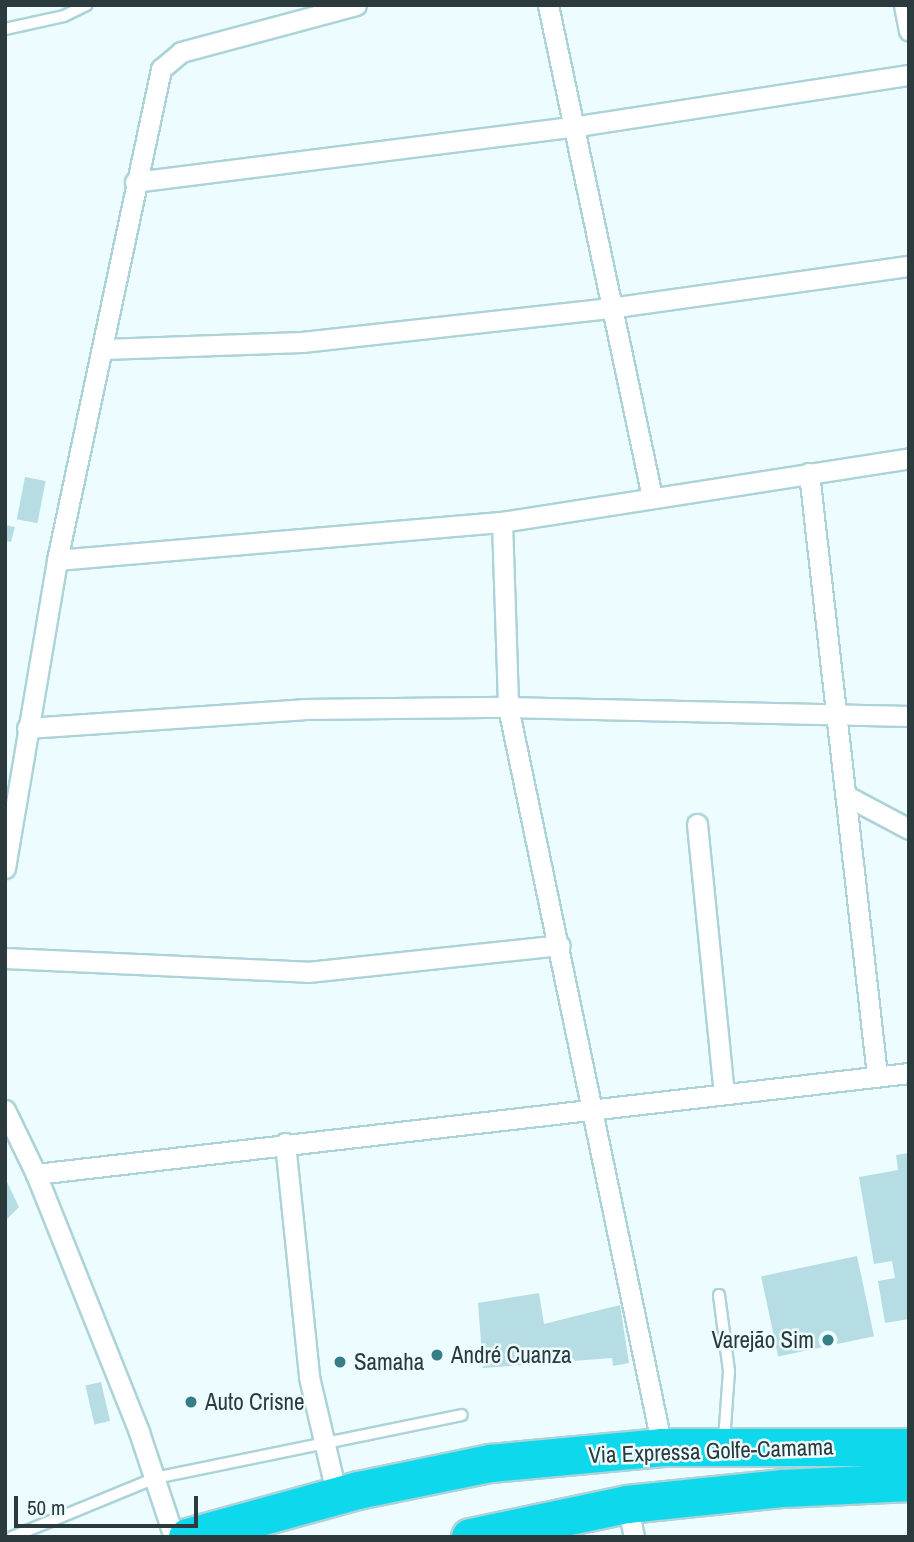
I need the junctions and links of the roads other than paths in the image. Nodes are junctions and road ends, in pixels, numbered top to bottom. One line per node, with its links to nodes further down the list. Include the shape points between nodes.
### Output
1 (86, 5): 5 (lane, via 64,16)
2 (356, 5): 9 (street, via 181,52 169,60 161,69)
3 (548, 5): 8 (street)
4 (904, 5): 6 (street)
5 (5, 29)
6 (909, 31)
7 (909, 75): 8 (street)
8 (572, 127): 9 (street); 11 (street)
9 (135, 182): 12 (street)
10 (909, 266): 11 (street)
11 (609, 308): 12 (street, via 302,342); 15 (street)
12 (104, 349): 17 (street)
13 (909, 458): 14 (street)
14 (809, 473): 15 (street); 20 (street)
15 (652, 497): 16 (street)
16 (502, 522): 17 (street); 18 (street)
17 (57, 560): 21 (street)
18 (508, 707): 20 (street); 21 (street, via 205,713); 26 (street)
19 (909, 716): 20 (street)
20 (839, 717): 22 (street)
21 (27, 728): 25 (street)
22 (848, 796): 24 (street); 29 (street)
23 (697, 824): 30 (street)
24 (909, 829)
25 (5, 868)
26 (560, 945): 27 (street, via 308,972); 32 (street)
27 (5, 958)
28 (909, 1073): 29 (street)
29 (877, 1075): 30 (street)
30 (724, 1094): 32 (street)
31 (5, 1110): 34 (street)
32 (595, 1111): 33 (street); 39 (street)
33 (285, 1143): 34 (street); 37 (street, via 309,1377)
34 (36, 1174): 41 (street)
35 (719, 1295): 38 (lane, via 729,1371)
36 (462, 1415): 37 (lane)
37 (324, 1441): 41 (lane); 43 (street)
38 (724, 1446): 39 (highway, Via Expressa Golfe-Camama); 40 (highway, Via Expressa Golfe-Camama)
39 (662, 1447): 43 (highway, Via Expressa Golfe-Camama, via 490,1464)
40 (909, 1447)
41 (155, 1478): 45 (lane); 46 (street)
42 (909, 1482): 44 (highway, Via Expressa Golfe-Camama, via 783,1488)
43 (337, 1496): 47 (highway, Via Expressa Golfe-Camama)
44 (631, 1521): 48 (highway, Via Expressa Golfe-Camama)
45 (12, 1537)
46 (174, 1537)
47 (187, 1537)
48 (470, 1537)

